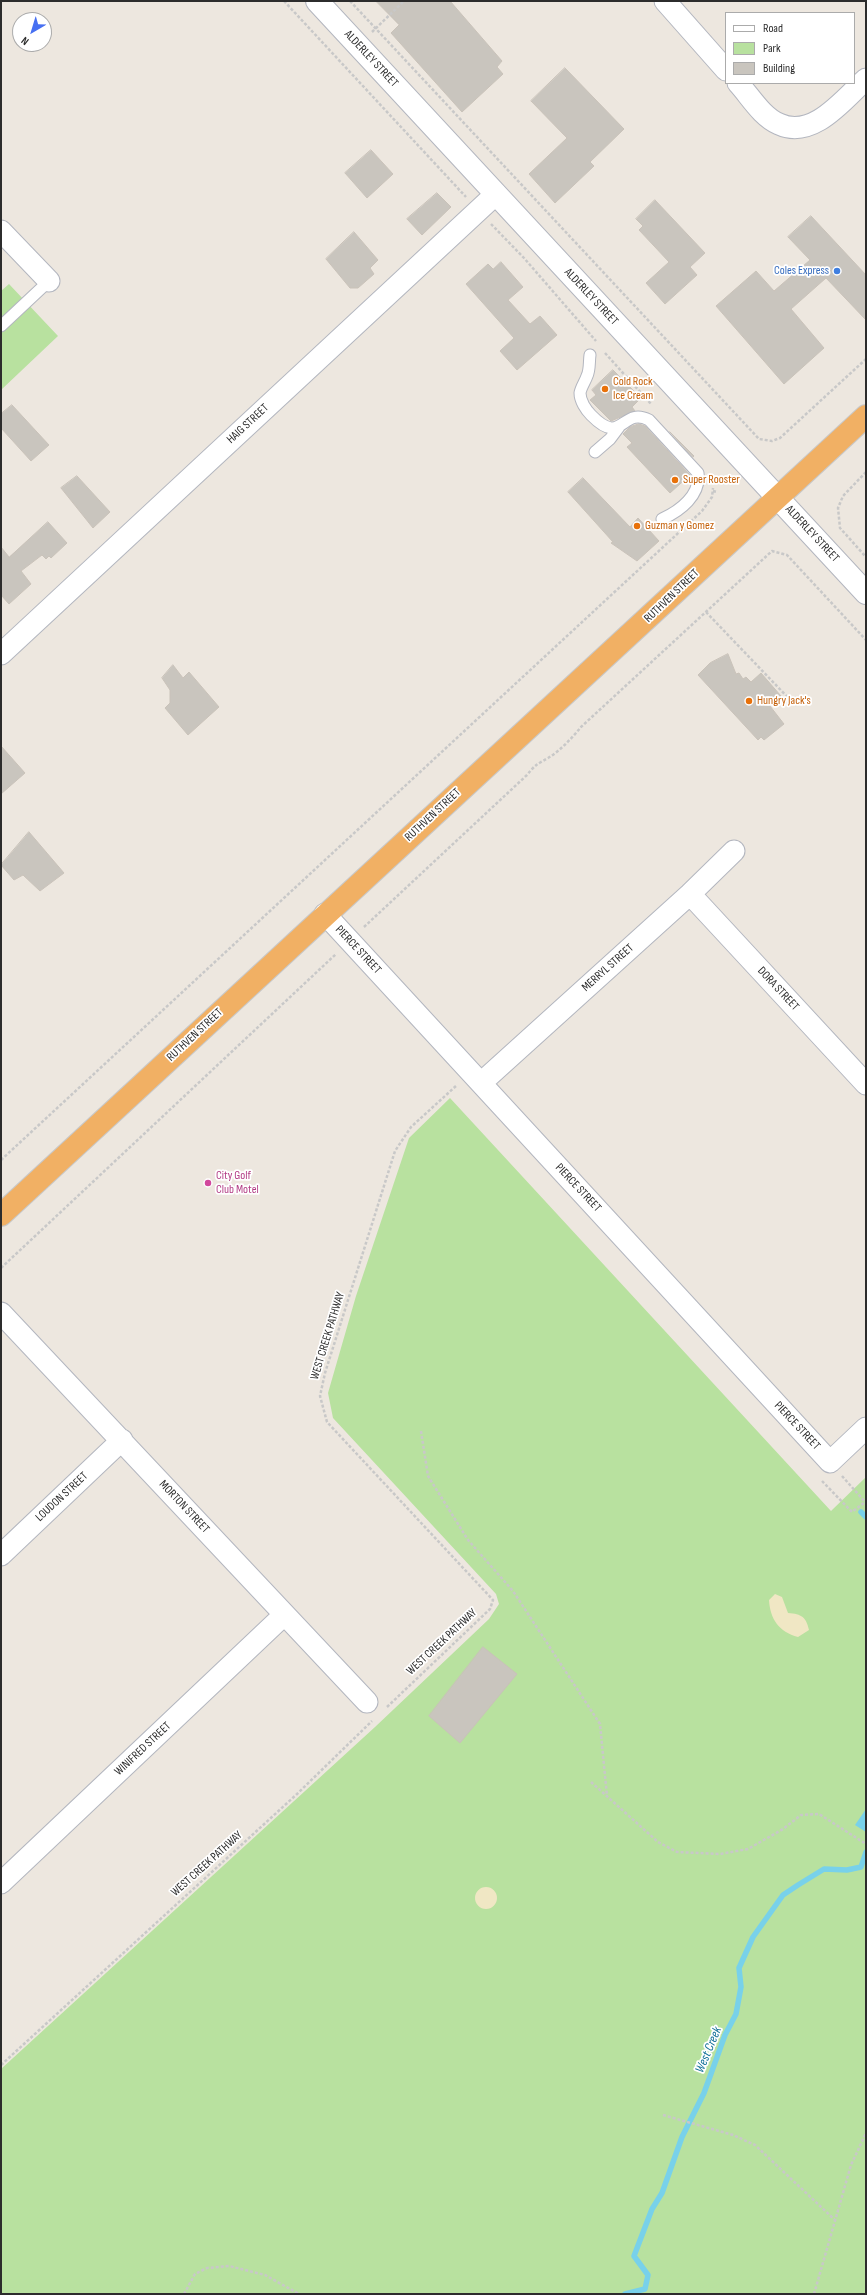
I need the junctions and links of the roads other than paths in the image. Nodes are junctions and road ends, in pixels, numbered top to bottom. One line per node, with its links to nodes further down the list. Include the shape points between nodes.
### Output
1 (317, 1): 6 (street, ALDERLEY STREET)
2 (666, 1): 3 (street)
3 (725, 69)
4 (866, 79): 5 (street, via 824,118 808,125 792,127 779,124 768,117)
5 (739, 84)
6 (496, 194): 14 (street, ALDERLEY STREET); 17 (street, HAIG STREET)
7 (1, 231): 8 (street)
8 (49, 282): 9 (lane)
9 (1, 326)
10 (590, 355): 12 (lane, via 588,375 580,394 582,402 602,426 609,429)
11 (866, 416): 14 (highway, RUTHVEN STREET)
12 (619, 427): 13 (lane); 15 (lane, via 634,417 641,416 649,420 698,473 699,481 692,495 675,513)
13 (595, 452)
14 (778, 498): 16 (street, ALDERLEY STREET); 20 (highway, RUTHVEN STREET)
15 (662, 519)
16 (866, 593)
17 (1, 654)
18 (734, 851): 19 (street, MERRYL STREET)
19 (690, 894): 21 (street, MERRYL STREET); 22 (street, DORA STREET)
20 (325, 914): 21 (street, PIERCE STREET); 23 (highway, RUTHVEN STREET)
21 (481, 1083): 25 (street, PIERCE STREET, via 830,1462)
22 (866, 1084)
23 (1, 1215)
24 (1, 1313): 26 (street, MORTON STREET)
25 (866, 1428)
26 (122, 1440): 27 (street, LOUDON STREET); 28 (street, MORTON STREET)
27 (1, 1555)
28 (284, 1616): 29 (street, MORTON STREET); 30 (street, WINIFRED STREET)
29 (375, 1710)
30 (1, 1883)

